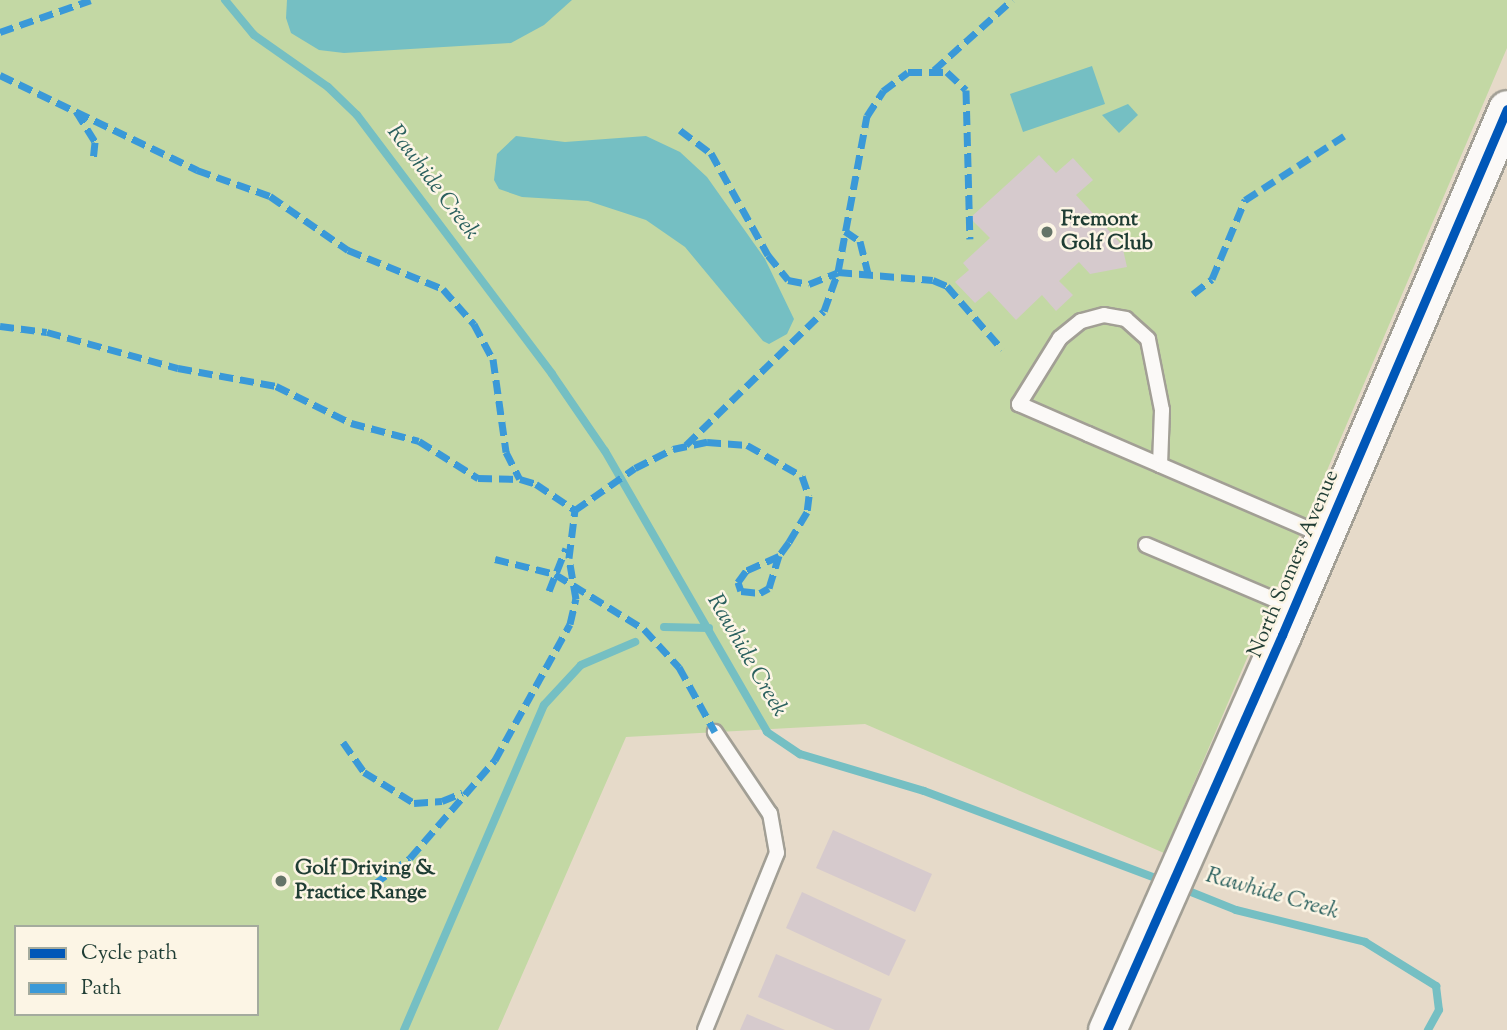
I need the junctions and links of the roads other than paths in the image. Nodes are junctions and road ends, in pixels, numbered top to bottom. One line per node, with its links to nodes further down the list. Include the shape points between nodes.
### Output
1 (1507, 109): 3 (street, North Somers Avenue)
2 (1160, 465): 2 (lane, via 1162,410 1153,353 1142,330 1126,319 1093,317 1070,328 1019,404); 3 (lane)
3 (1325, 536): 5 (street, North Somers Avenue)
4 (1146, 545): 5 (lane)
5 (1294, 608): 8 (street, North Somers Avenue)
6 (715, 733): 7 (lane, via 770,814 777,853)
7 (705, 1030)
8 (1107, 1030)

